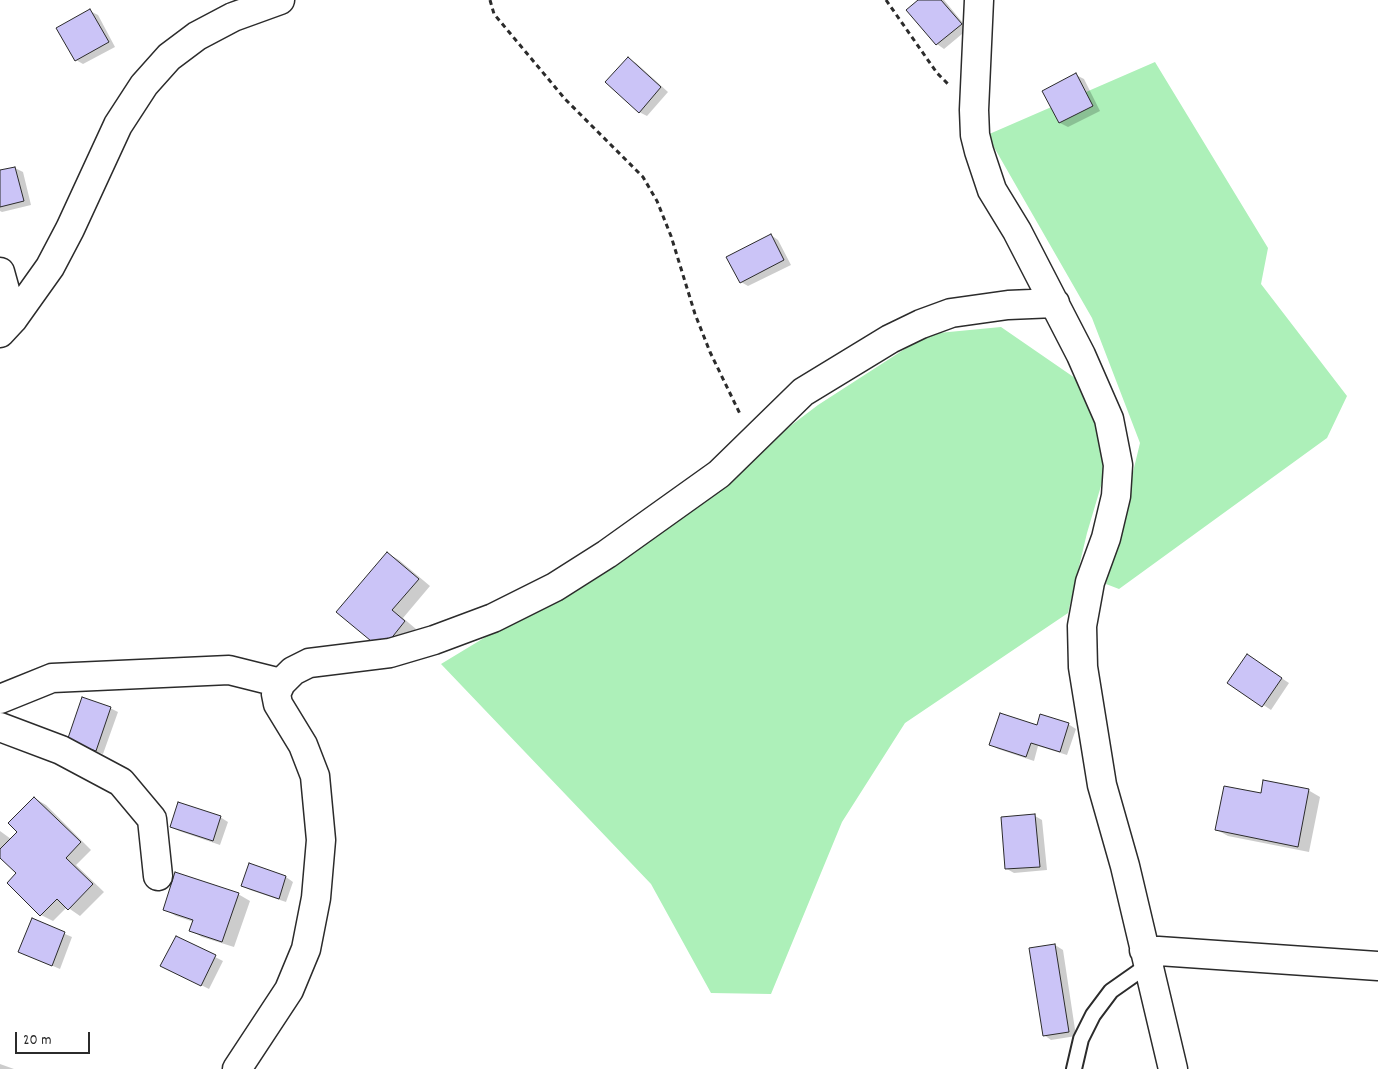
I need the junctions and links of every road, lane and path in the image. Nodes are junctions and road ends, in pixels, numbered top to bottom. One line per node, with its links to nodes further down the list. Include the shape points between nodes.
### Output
1 (280, 0): 8 (street, via 233,17 198,36 168,57 144,85 118,125 50,267)
2 (490, 0): 9 (path, via 494,14 565,98 643,177 671,236 710,352)
3 (886, 0): 5 (path, via 937,73)
4 (979, 0): 5 (street)
5 (974, 110): 7 (street, via 975,135 992,190)
6 (0, 272): 8 (street)
7 (1055, 303): 9 (street, via 976,309 951,313 921,324 803,392); 14 (street, via 1082,355 1109,419 1118,465 1116,496 1106,538 1090,582 1082,626 1083,667 1102,785)
8 (6, 326)
9 (753, 442): 10 (street, via 719,474 607,554 554,587 493,618 434,640 390,653 309,663 293,671)
10 (281, 683): 11 (street, via 229,670 52,678); 16 (street, via 276,694 278,704 304,745 315,776 321,840 316,898 306,949 289,990)
11 (0, 699)
12 (0, 727): 13 (street, via 61,750 121,782 152,819)
13 (158, 876)
14 (1146, 958): 15 (street); 17 (lane, via 1111,991 1093,1015 1081,1039); 18 (street)
15 (1378, 966)
16 (237, 1069)
17 (1074, 1069)
18 (1173, 1069)

